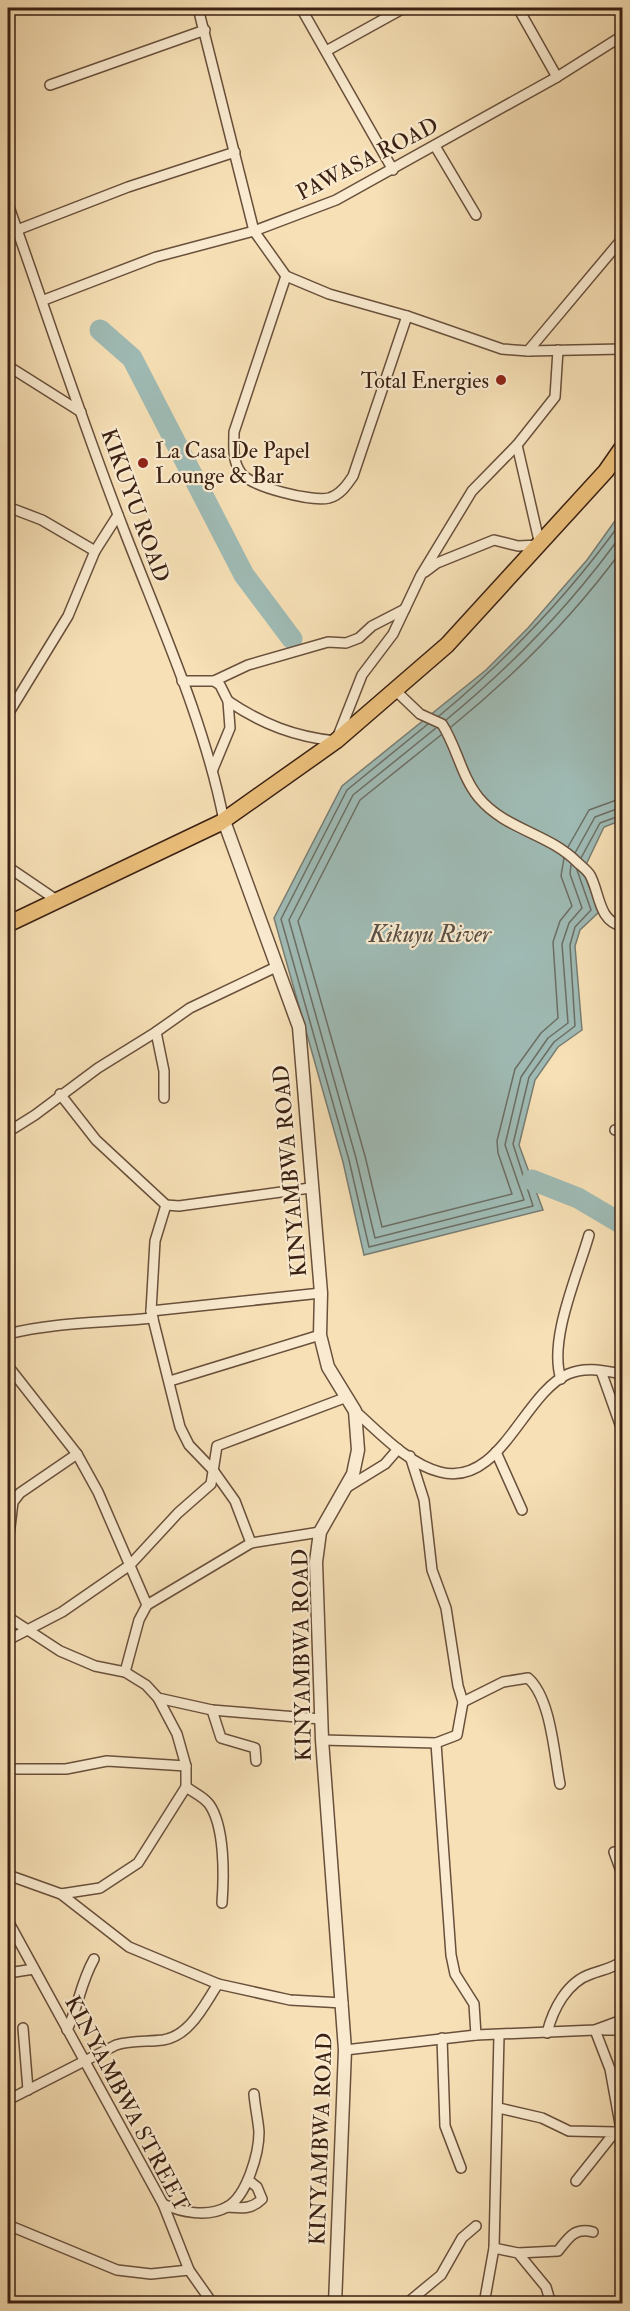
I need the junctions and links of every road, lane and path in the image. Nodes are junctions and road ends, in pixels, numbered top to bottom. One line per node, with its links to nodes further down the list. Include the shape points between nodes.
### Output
1 (198, 8): 5 (street)
2 (302, 8): 7 (street)
3 (404, 8): 7 (street)
4 (518, 8): 8 (street)
5 (205, 30): 9 (street); 11 (street)
6 (622, 36): 8 (street, PAWASA ROAD)
7 (328, 50): 12 (street)
8 (557, 77): 10 (street, PAWASA ROAD)
9 (50, 85)
10 (435, 146): 12 (street, PAWASA ROAD); 14 (street)
11 (235, 152): 15 (street, via 128,187); 16 (street)
12 (393, 170): 16 (street, PAWASA ROAD, via 336,200)
13 (8, 204): 15 (street, KIKUYU ROAD)
14 (476, 214)
15 (17, 231): 19 (street, KIKUYU ROAD)
16 (254, 231): 18 (street); 19 (street, PAWASA ROAD, via 156,257)
17 (622, 239): 23 (street)
18 (286, 276): 20 (street, via 329,294); 20 (street, via 234,432 234,457 248,481 311,499 330,498 343,490 353,476)
19 (44, 300): 25 (street, KIKUYU ROAD)
20 (407, 316): 23 (street, via 502,349)
21 (622, 349): 22 (street)
22 (558, 350): 23 (street); 26 (street, via 555,397)
23 (528, 351)
24 (8, 366): 25 (street)
25 (81, 412): 29 (street, KIKUYU ROAD)
26 (517, 446): 30 (street); 32 (street, via 472,491)
27 (622, 448): 30 (highway)
28 (8, 507): 31 (street, via 42,520)
29 (118, 515): 31 (street); 34 (street, KIKUYU ROAD)
30 (540, 545): 32 (street, via 518,546 494,540 436,563); 36 (highway, via 447,645)
31 (95, 551): 38 (street, via 68,616)
32 (421, 575): 33 (street)
33 (405, 609): 35 (street, via 346,643 328,642 248,666); 39 (street, via 393,634 362,675)
34 (182, 681): 35 (street); 40 (street, KIKUYU ROAD)
35 (214, 681): 37 (street)
36 (396, 691): 39 (highway); 45 (street, via 420,714 442,724 468,781 493,813 549,841 575,860 590,874 607,918)
37 (228, 701): 39 (street, via 271,726); 40 (street, via 230,728)
38 (8, 714)
39 (336, 741): 41 (highway)
40 (213, 769): 41 (street, KIKUYU ROAD)
41 (225, 820): 43 (highway); 46 (street, KINYAMBWA ROAD)
42 (8, 867): 43 (street)
43 (58, 901): 44 (highway)
44 (8, 924)
45 (622, 926)
46 (276, 967): 47 (street, via 190,1008); 51 (street, KINYAMBWA ROAD, via 299,1027)
47 (156, 1032): 48 (street); 49 (street, via 164,1071)
48 (60, 1094): 50 (street); 52 (street, via 103,1148)
49 (164, 1098)
50 (8, 1132)
51 (310, 1188): 52 (street); 54 (street, KINYAMBWA ROAD)
52 (166, 1205): 55 (street, via 155,1241)
53 (590, 1235): 61 (street, via 561,1332 557,1366)
54 (321, 1293): 55 (street); 57 (street, KINYAMBWA ROAD)
55 (152, 1314): 56 (street, via 93,1324 61,1323); 62 (street)
56 (8, 1334)
57 (320, 1335): 62 (street); 63 (street, KINYAMBWA ROAD, via 328,1367)
58 (9, 1370): 68 (street)
59 (601, 1371): 60 (street); 61 (street, via 579,1370); 65 (street)
60 (622, 1374)
61 (561, 1379): 67 (street, via 532,1405)
62 (170, 1382): 70 (street, via 180,1427 189,1445)
63 (347, 1397): 64 (street, KINYAMBWA ROAD); 70 (street, via 217,1446)
64 (355, 1411): 66 (street); 71 (street, KINYAMBWA ROAD, via 356,1464)
65 (622, 1430)
66 (398, 1449): 69 (street); 71 (street, via 385,1464)
67 (496, 1452): 69 (street, via 474,1469 454,1474 440,1472); 72 (street)
68 (77, 1454): 75 (street, via 13,1502); 76 (street)
69 (410, 1456): 83 (street, via 426,1510 432,1570 446,1608)
70 (213, 1470): 74 (street, via 235,1501); 76 (street, via 211,1484)
71 (341, 1491): 73 (street, KINYAMBWA ROAD)
72 (522, 1510)
73 (320, 1532): 74 (street); 85 (street, KINYAMBWA ROAD, via 316,1581)
74 (251, 1543): 77 (street)
75 (8, 1544)
76 (130, 1565): 77 (street); 79 (street, via 62,1612)
77 (147, 1605): 81 (street)
78 (8, 1617): 79 (street)
79 (25, 1630): 80 (street); 81 (street, via 95,1666)
80 (8, 1640)
81 (125, 1672): 82 (street)
82 (158, 1698): 84 (street); 89 (street, via 177,1734)
83 (463, 1702): 87 (street, via 457,1735); 91 (street, via 503,1682 528,1678 537,1686 546,1713)
84 (212, 1710): 85 (street); 88 (street, via 220,1738 255,1748)
85 (321, 1719): 86 (street, KINYAMBWA ROAD)
86 (322, 1740): 87 (street); 104 (street, KINYAMBWA ROAD)
87 (436, 1743): 112 (street, via 451,1955 455,1974 474,2004)
88 (256, 1761)
89 (186, 1766): 90 (street, via 107,1761 66,1769); 92 (street)
90 (8, 1769)
91 (560, 1784)
92 (186, 1787): 96 (street, via 138,1863 100,1888); 97 (street, via 207,1802 215,1814 224,1878)
93 (614, 1852): 94 (street)
94 (622, 1874)
95 (8, 1875): 96 (street)
96 (61, 1894): 103 (street, via 129,1947)
97 (222, 1903)
98 (8, 1921): 101 (street, KINYAMBWA STREET)
99 (94, 1959): 107 (street, via 82,1980 78,2008)
100 (622, 1961): 110 (street, via 575,1983 555,2007)
101 (33, 1969): 102 (street); 107 (street, KINYAMBWA STREET)
102 (8, 1973)
103 (218, 1984): 104 (street, via 290,2000); 115 (street, via 191,2024 177,2036 131,2040)
104 (343, 2003): 114 (street, KINYAMBWA ROAD)
105 (622, 2020): 108 (street)
106 (23, 2028): 116 (street)
107 (67, 2030): 115 (street, KINYAMBWA STREET)
108 (596, 2030): 109 (street); 110 (street); 120 (street, via 610,2069)
109 (622, 2030)
110 (547, 2033): 111 (street)
111 (499, 2035): 112 (street); 119 (street)
112 (476, 2036): 113 (street)
113 (442, 2038): 114 (street); 121 (street, via 445,2126)
114 (345, 2050): 133 (street, KINYAMBWA ROAD)
115 (83, 2060): 116 (street); 124 (street, KINYAMBWA STREET)
116 (27, 2090): 118 (street)
117 (254, 2094): 122 (street, via 259,2133)
118 (8, 2100)
119 (499, 2108): 123 (street, via 542,2118 569,2131 615,2132); 129 (street)
120 (622, 2135)
121 (461, 2168)
122 (248, 2180): 125 (street); 125 (street, via 257,2187 261,2199 255,2206)
123 (576, 2181)
124 (163, 2204): 125 (street, via 179,2211 206,2213); 131 (street, KINYAMBWA STREET)
125 (227, 2207)
126 (8, 2224): 131 (street, via 117,2270 151,2274)
127 (476, 2226): 134 (street, via 462,2238 441,2275)
128 (593, 2232): 130 (street, via 582,2229 571,2233 558,2251)
129 (495, 2248): 130 (street); 135 (street)
130 (518, 2253): 136 (street, via 546,2287)
131 (189, 2270): 132 (street, KINYAMBWA STREET)
132 (213, 2304)
133 (335, 2304)
134 (406, 2304)
135 (484, 2304)
136 (551, 2304)

